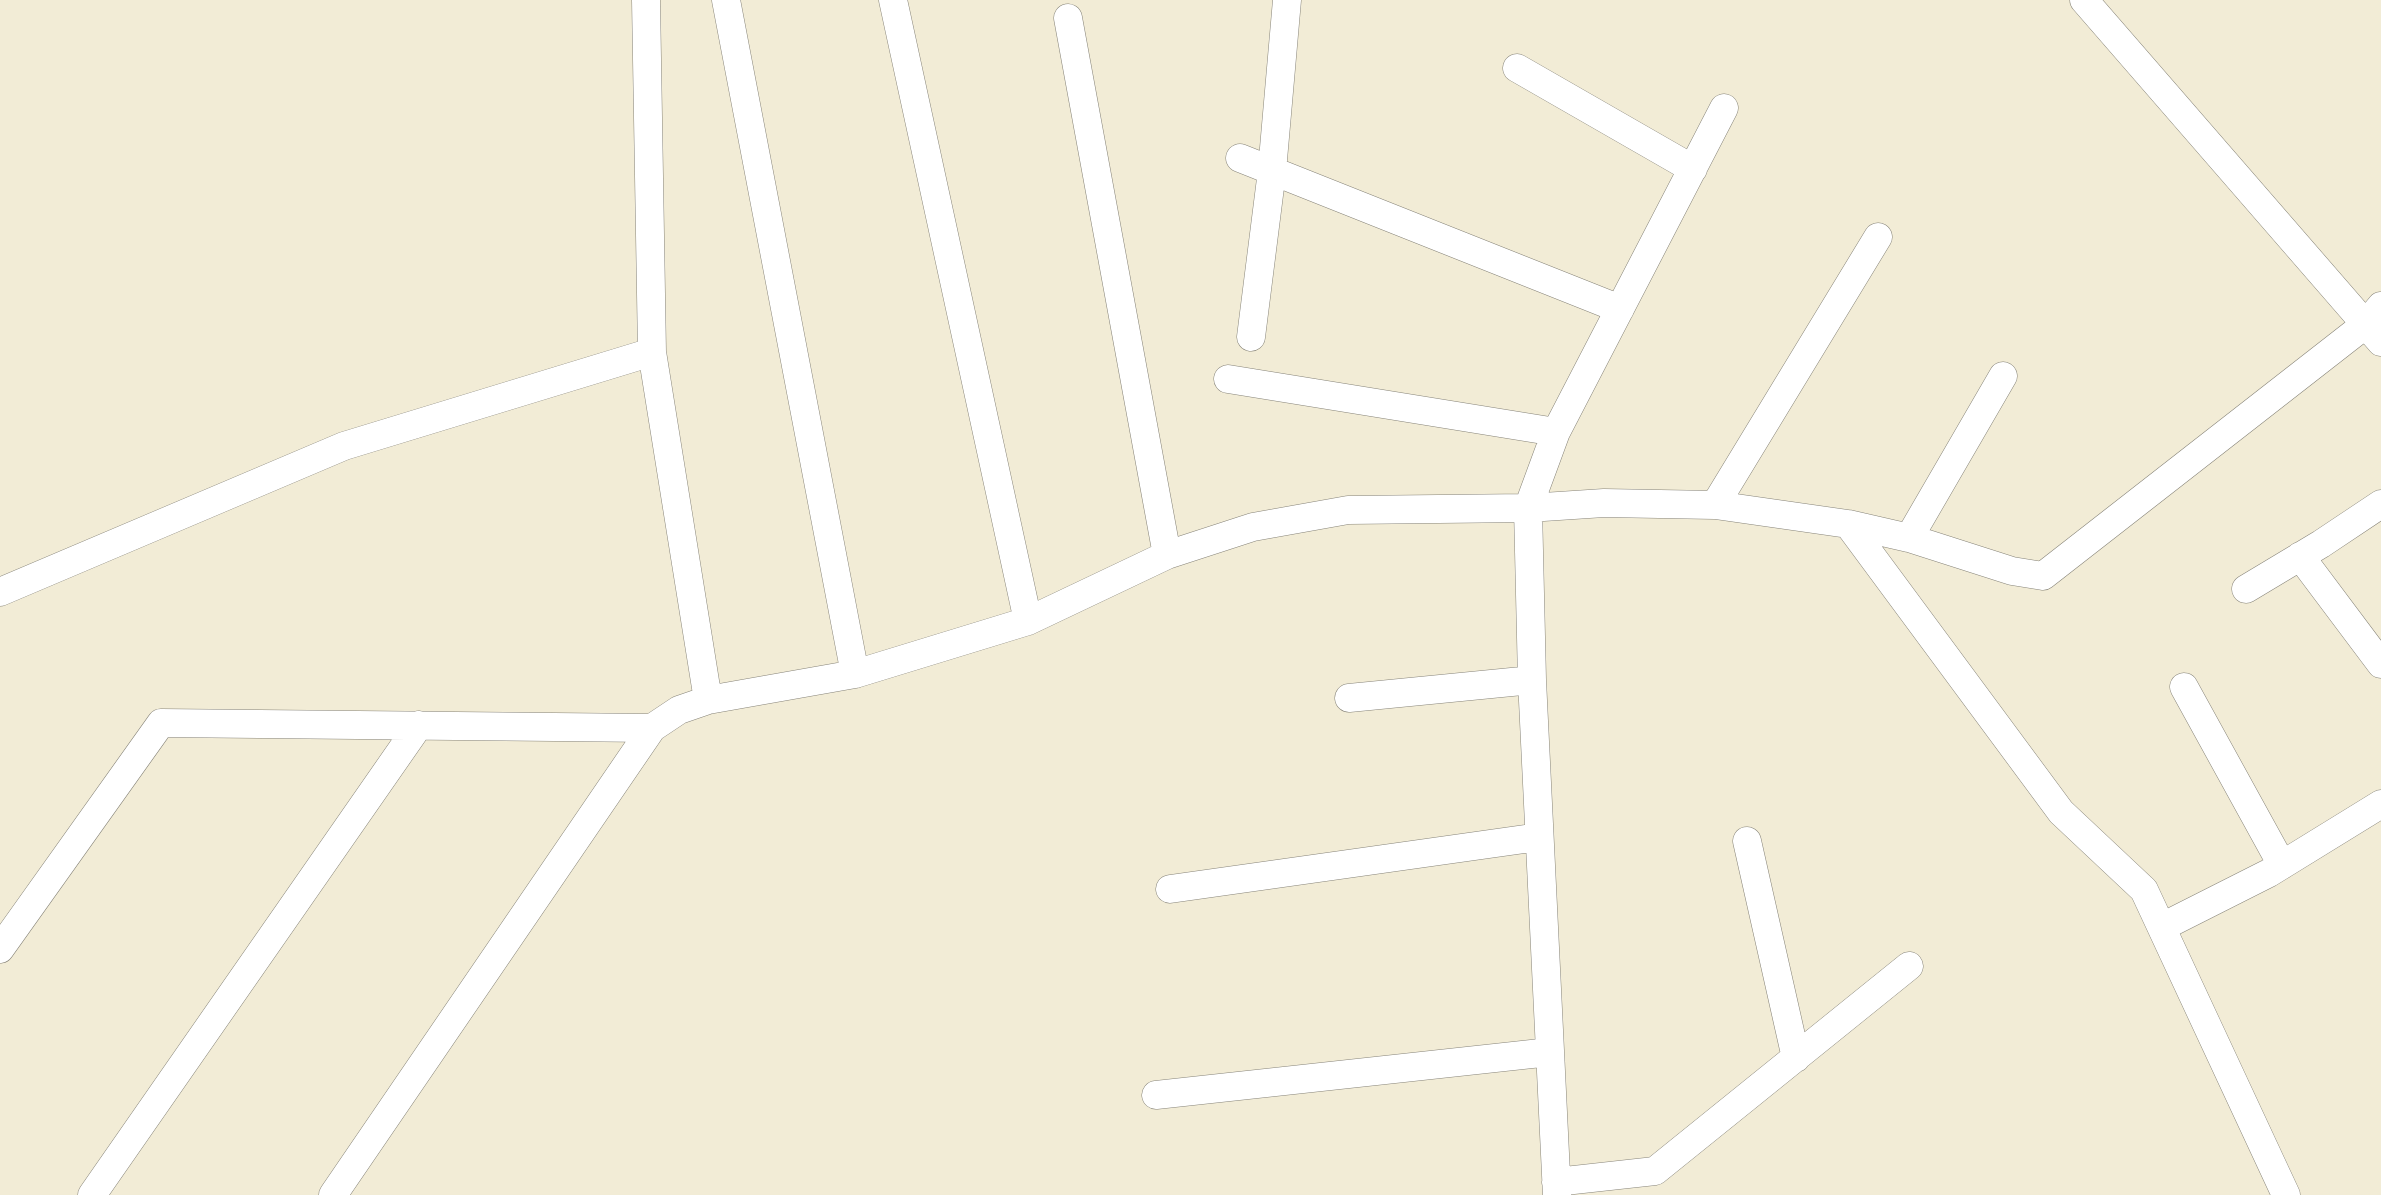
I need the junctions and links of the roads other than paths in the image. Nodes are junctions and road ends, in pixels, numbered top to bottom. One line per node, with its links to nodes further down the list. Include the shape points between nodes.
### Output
1 (646, 0): 16 (street)
2 (726, 0): 31 (street)
3 (893, 0): 29 (street)
4 (1288, 0): 11 (street)
5 (2084, 0): 14 (street)
6 (1068, 18): 25 (street)
7 (1517, 68): 10 (street)
8 (1724, 108): 10 (street)
9 (1240, 158): 11 (street)
10 (1693, 168): 13 (street)
11 (1272, 171): 13 (street); 15 (street)
12 (1878, 237): 21 (street)
13 (1620, 309): 19 (street)
14 (2376, 324): 24 (street, via 2043,576 2012,571)
15 (1251, 337)
16 (652, 352): 28 (street, via 344,446); 35 (street)
17 (2003, 376): 24 (street)
18 (1228, 379): 19 (street)
19 (1556, 432): 22 (street)
20 (2381, 504): 26 (street)
21 (1716, 505): 22 (street, via 1604,503); 23 (street)
22 (1528, 508): 25 (street, via 1348,510 1253,527); 32 (street)
23 (1848, 524): 24 (street); 43 (street, via 2061,812 2144,890)
24 (1909, 538)
25 (1167, 555): 29 (street)
26 (2300, 556): 27 (street); 30 (street)
27 (2246, 588)
28 (0, 592)
29 (1028, 621): 31 (street)
30 (2381, 664)
31 (855, 674): 35 (street)
32 (1532, 680): 34 (street); 39 (street)
33 (2184, 686): 41 (street)
34 (1349, 698)
35 (708, 700): 37 (street, via 679,710)
36 (419, 725): 37 (street); 44 (street, via 161,723); 50 (street)
37 (652, 728): 51 (street)
38 (2381, 804): 41 (street)
39 (1540, 837): 42 (street); 46 (street)
40 (1747, 841): 47 (street)
41 (2282, 865): 43 (street)
42 (1170, 889)
43 (2162, 928): 52 (street)
44 (0, 950)
45 (1909, 966): 47 (street)
46 (1550, 1052): 48 (street); 49 (street)
47 (1796, 1058): 49 (street, via 1654,1171)
48 (1156, 1095)
49 (1556, 1188)
50 (92, 1195)
51 (333, 1195)
52 (2286, 1195)

